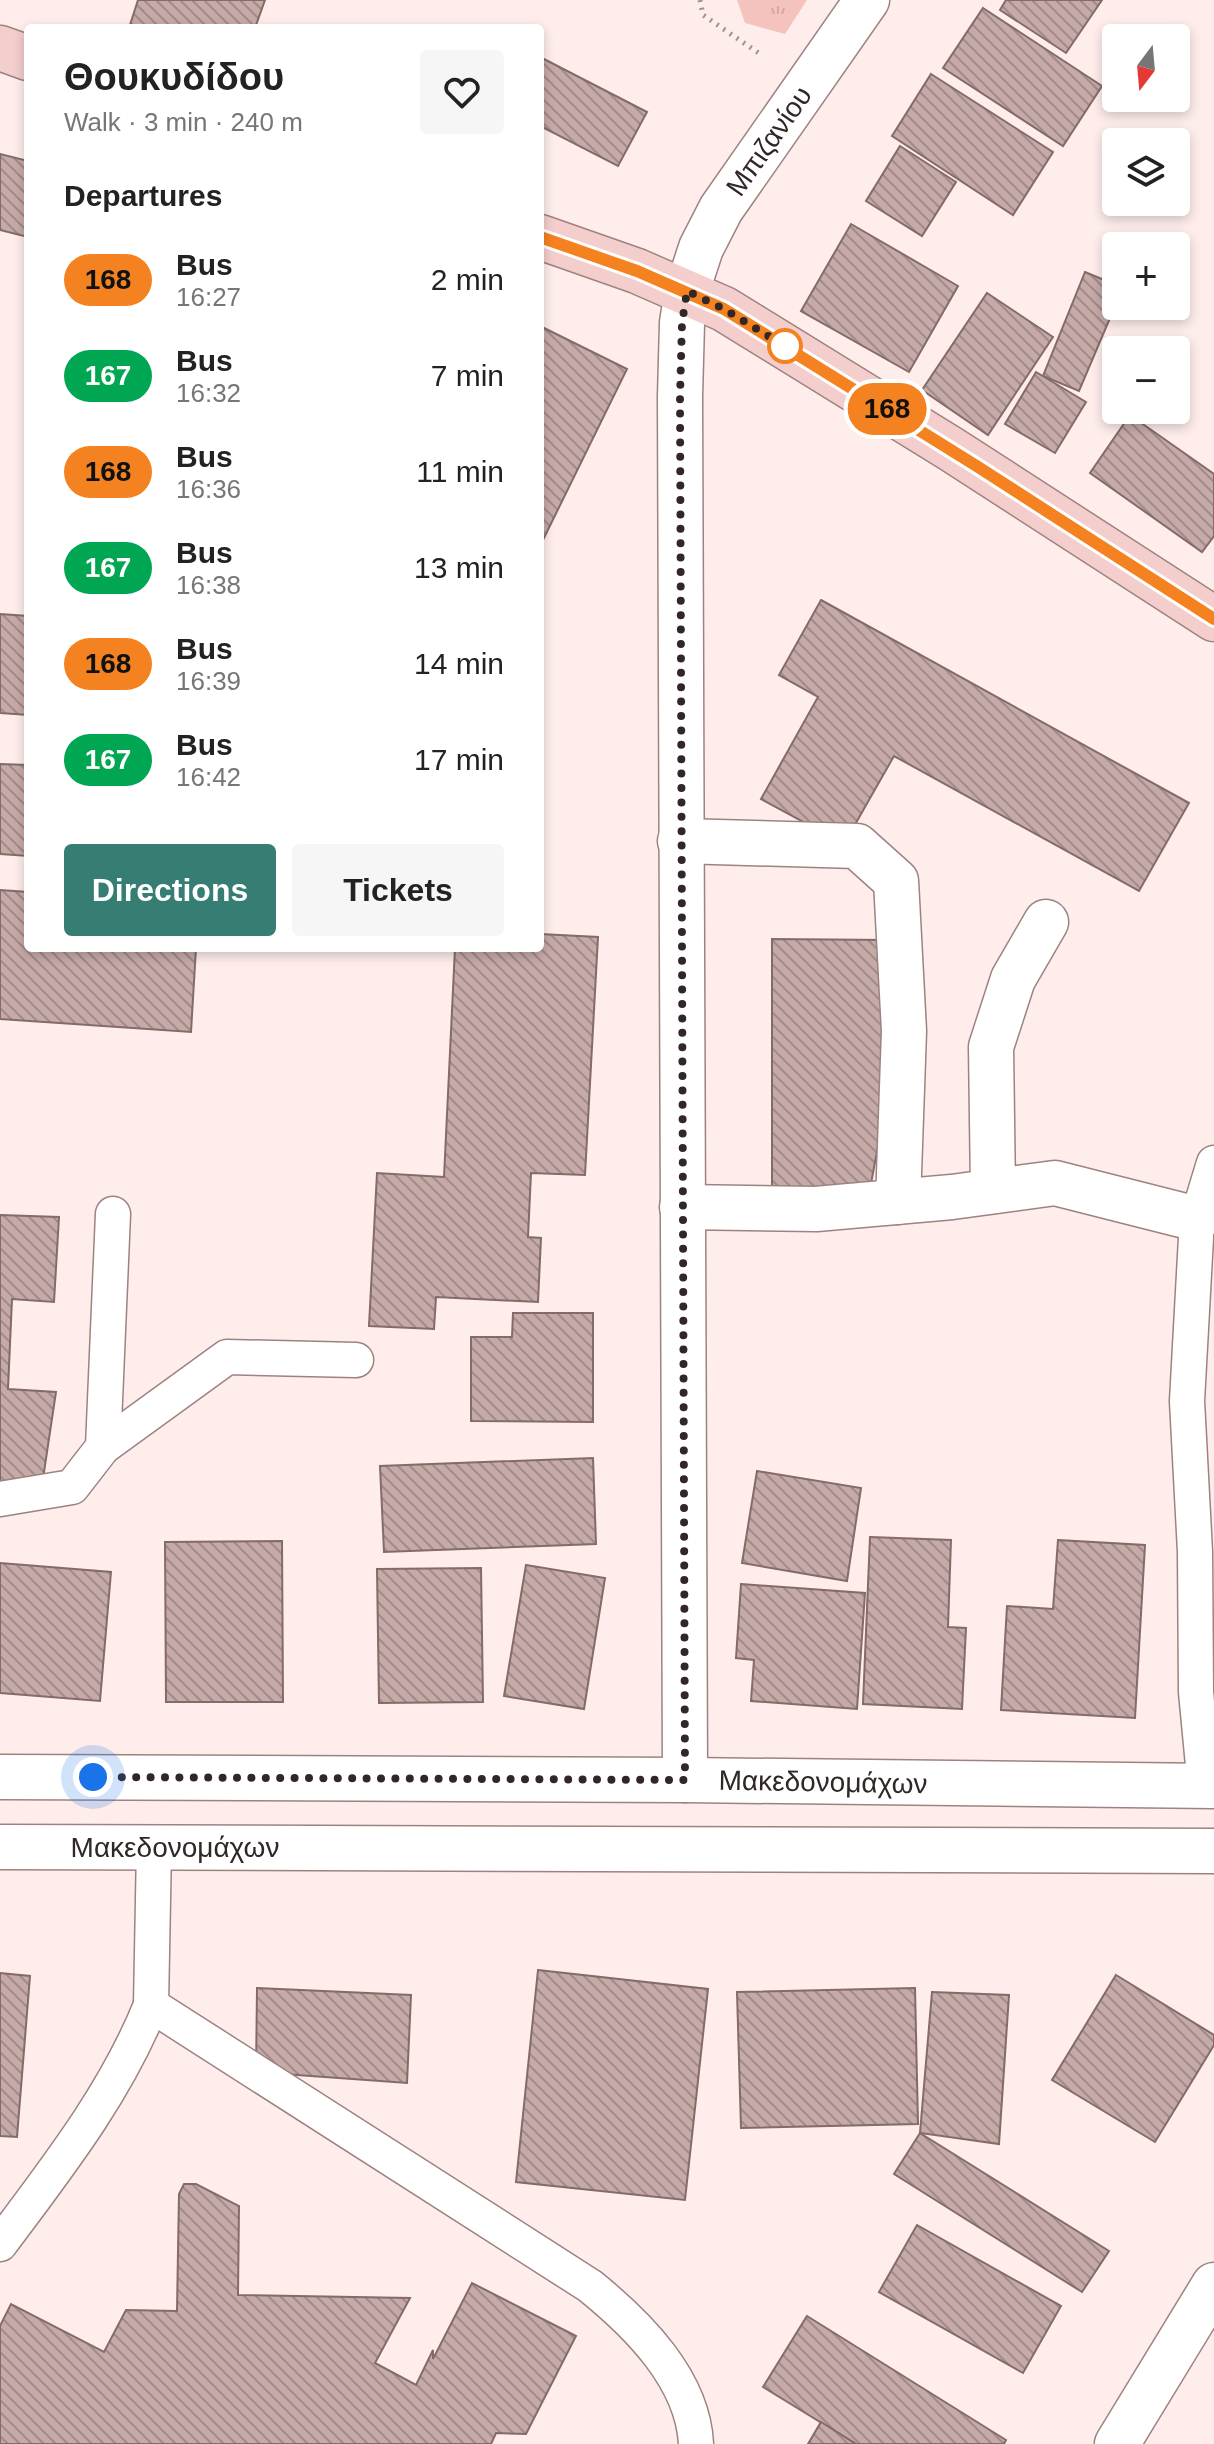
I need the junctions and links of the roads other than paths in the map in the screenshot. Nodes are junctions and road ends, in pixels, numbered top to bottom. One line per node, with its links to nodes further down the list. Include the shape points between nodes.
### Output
1 (867, 0): 5 (street, Μπιζανίου, via 721,209)
2 (0, 48): 3 (main road)
3 (24, 57)
4 (544, 238): 5 (main road)
5 (687, 291): 6 (main road, via 850,386); 7 (street, Μπιζανίου, via 680,396)
6 (1214, 619)
7 (680, 841): 11 (street, via 857,846 896,881 904,1031); 12 (street, Μπιζανίου)
8 (1046, 922): 10 (street, via 1013,979 991,1047)
9 (1214, 1163): 14 (lane)
10 (993, 1191): 11 (street); 14 (street, via 1055,1183)
11 (898, 1202): 12 (street, via 816,1209)
12 (682, 1207): 19 (street, Μπιζανίου)
13 (113, 1214): 16 (lane)
14 (1197, 1219): 20 (lane, via 1187,1401 1196,1692)
15 (356, 1360): 16 (lane, via 227,1357)
16 (103, 1447): 17 (lane, via 72,1487)
17 (0, 1499)
18 (0, 1777): 19 (street, Μακεδονομάχων)
19 (685, 1780): 20 (street, Μακεδονομάχων)
20 (1209, 1786)
21 (0, 1847): 22 (street, Μακεδονομάχων)
22 (154, 1847): 23 (street, Μακεδονομάχων); 24 (lane)
23 (1214, 1851)
24 (151, 2005): 25 (lane, via 103,2100); 27 (lane, via 590,2286 623,2314 664,2362 689,2410)
25 (0, 2244)
26 (1214, 2285): 28 (street)
27 (696, 2444)
28 (1117, 2444)

